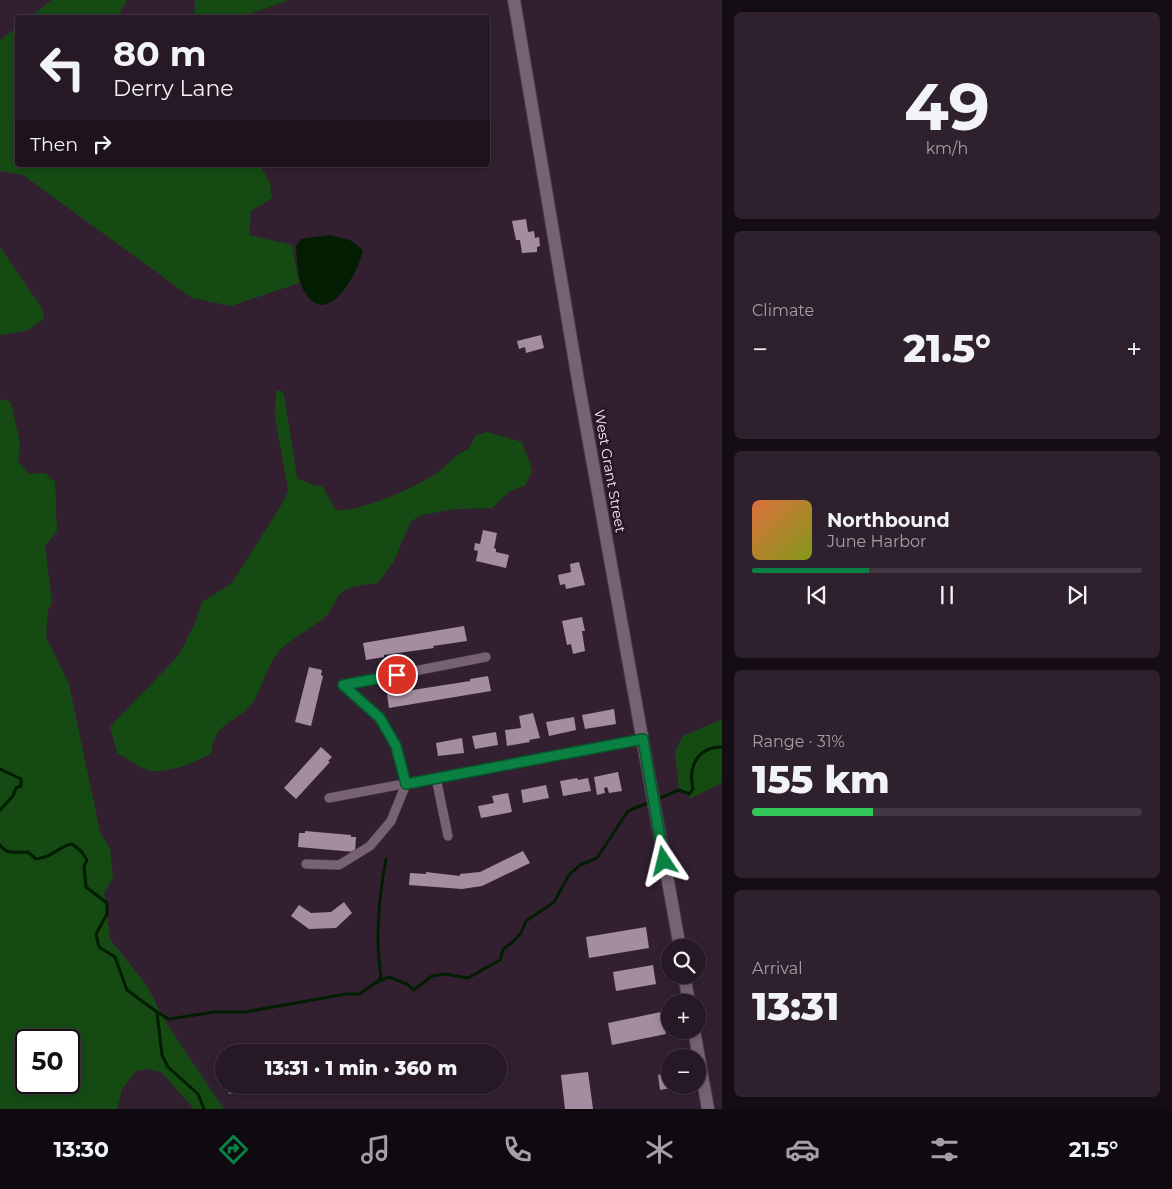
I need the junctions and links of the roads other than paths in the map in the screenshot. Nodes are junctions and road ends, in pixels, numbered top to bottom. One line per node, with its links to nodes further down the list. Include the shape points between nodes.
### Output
1 (514, 0): 3 (main road, West Grant Street)
2 (486, 657): 5 (street, via 343,685 380,718 396,746)
3 (643, 739): 4 (street); 9 (main road, West Grant Street)
4 (436, 778): 5 (street); 7 (street)
5 (406, 784): 6 (street); 8 (street, via 391,821 370,846 339,866)
6 (329, 798)
7 (448, 836)
8 (306, 864)
9 (678, 939)
10 (696, 1039): 11 (main road)
11 (708, 1109)

